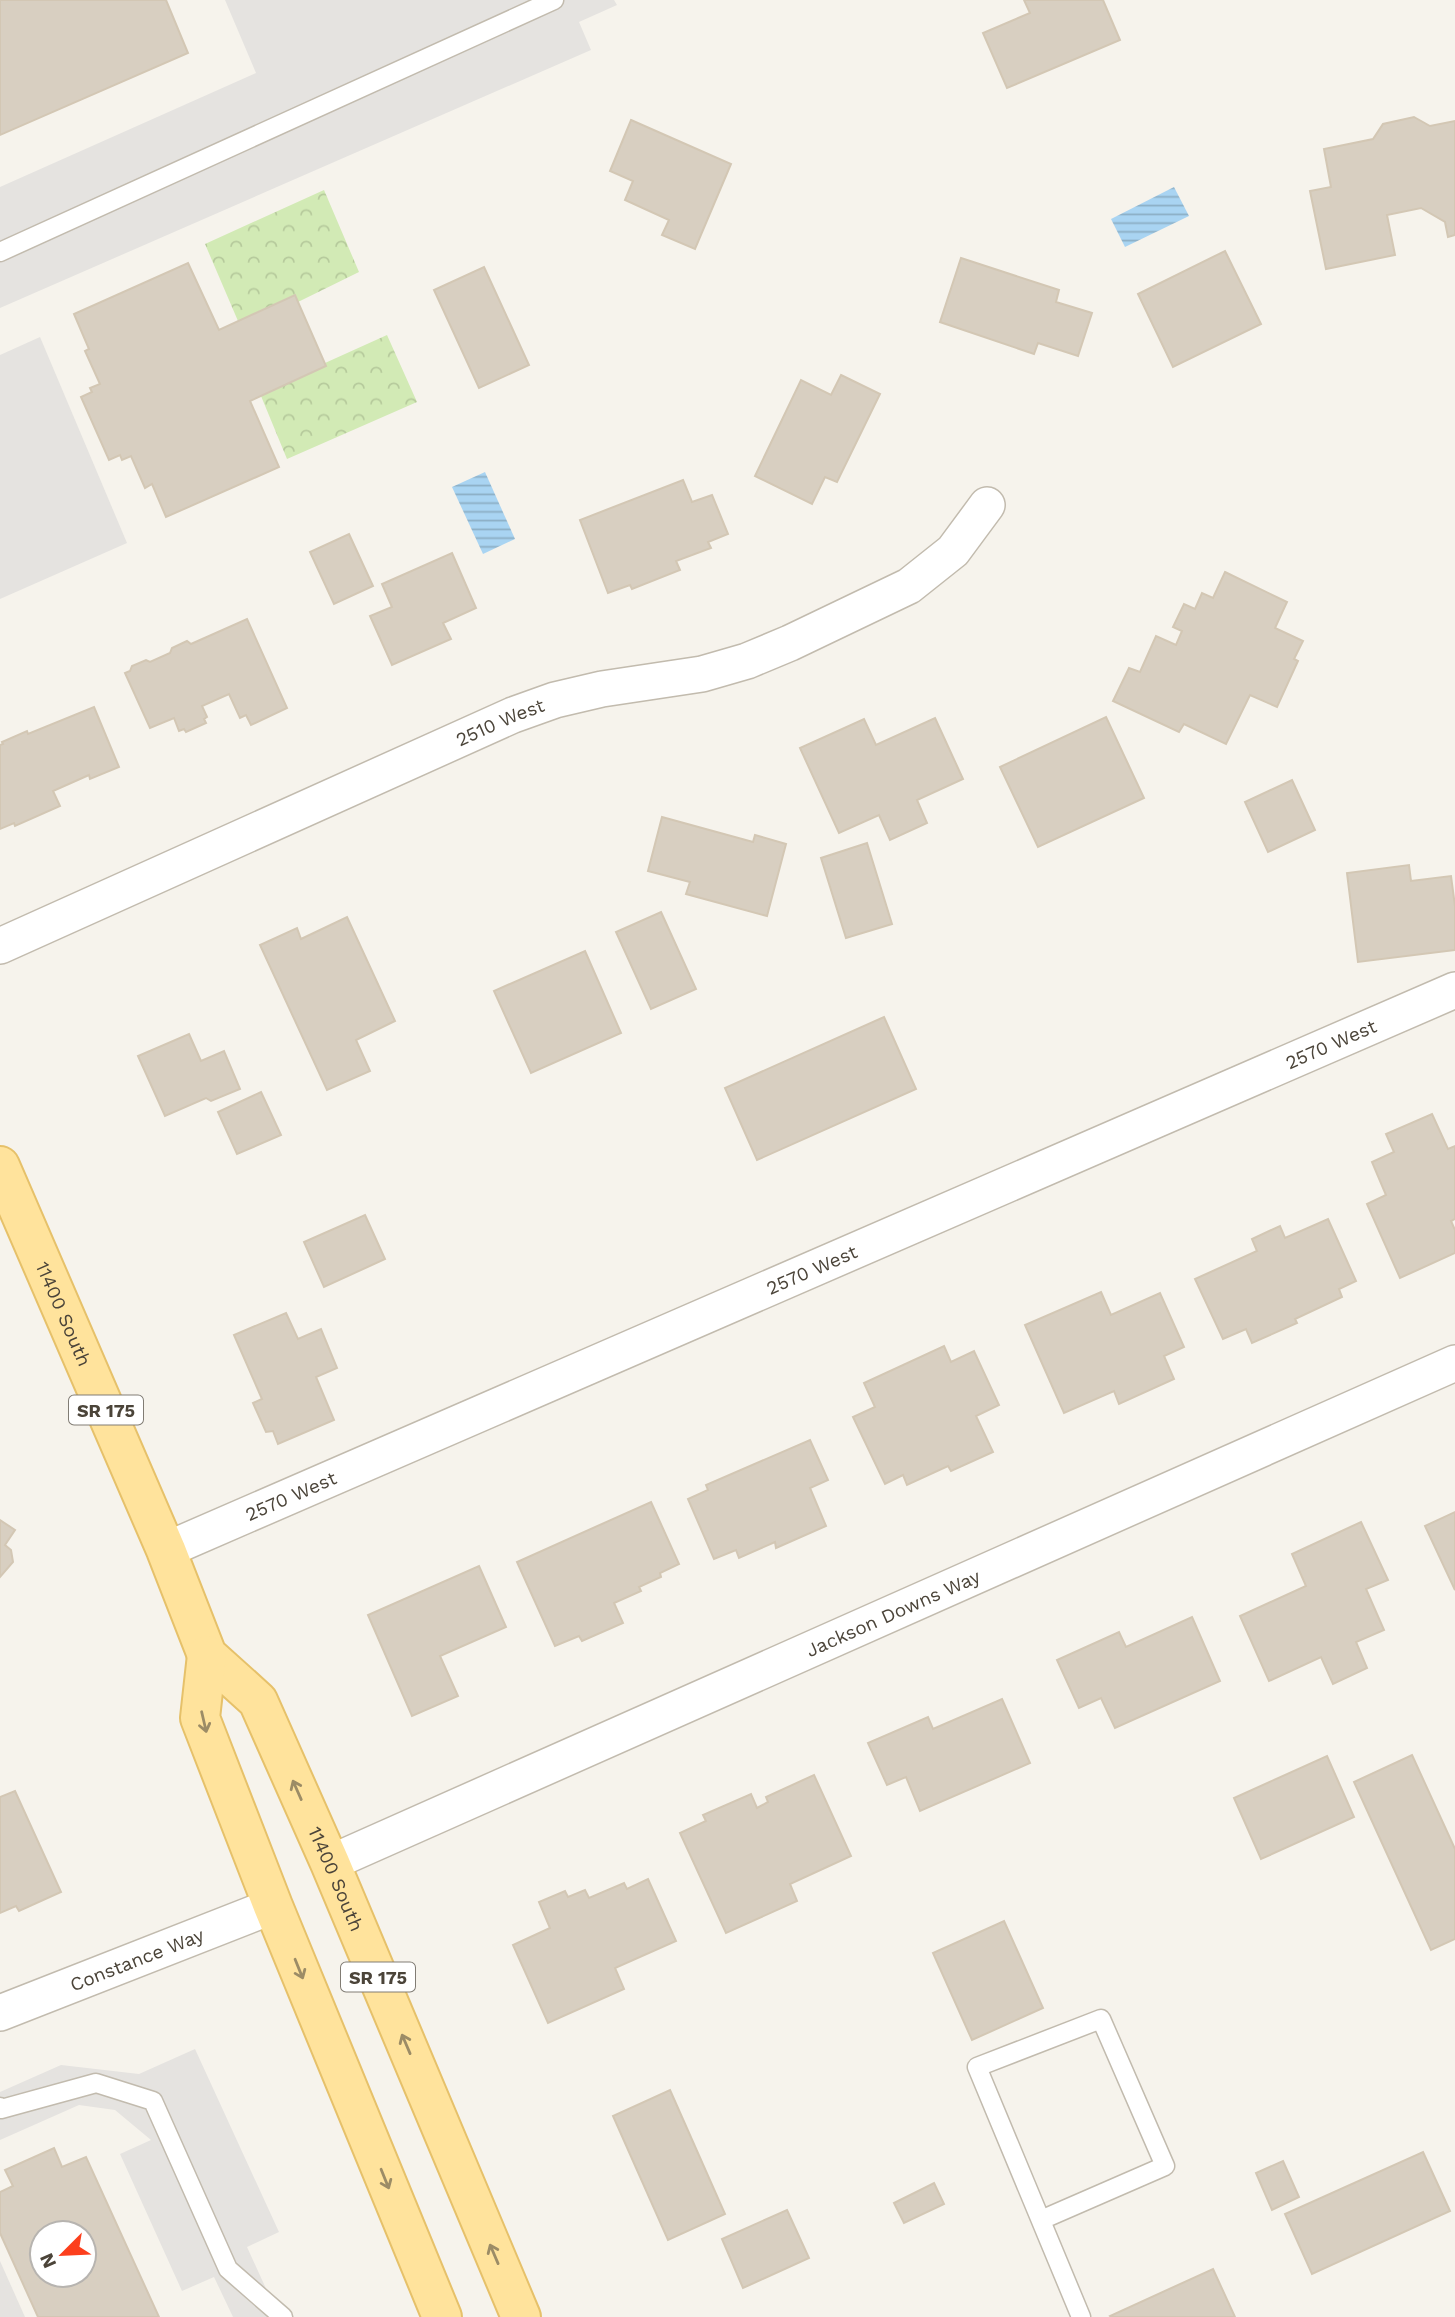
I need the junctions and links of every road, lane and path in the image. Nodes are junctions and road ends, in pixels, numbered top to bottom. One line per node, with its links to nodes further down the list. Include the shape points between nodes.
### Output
1 (554, 0): 2 (lane)
2 (0, 252)
3 (987, 505): 4 (street, 2510 West, via 953,551 909,586 790,643 702,674 555,699 513,715)
4 (0, 946)
5 (1455, 990): 8 (street, 2570 West)
6 (0, 1166): 8 (main road, 11400 South / SR 175)
7 (1455, 1363): 10 (street, Jackson Downs Way)
8 (166, 1550): 9 (main road, 11400 South / SR 175)
9 (207, 1655): 10 (main road, 11400 South / SR 175, one-way to 9, via 258,1701); 11 (main road, 11400 South / SR 175, one-way to 11, via 200,1717)
10 (330, 1863): 17 (main road, 11400 South / SR 175, one-way to 10)
11 (274, 1906): 12 (street, Constance Way); 16 (main road, 11400 South / SR 175, one-way to 16)
12 (0, 2013)
13 (0, 2109): 15 (lane, via 96,2082 153,2101 228,2269)
14 (1041, 2220): 14 (lane, via 977,2067 1101,2019 1165,2166); 18 (lane)
15 (283, 2317)
16 (442, 2317)
17 (521, 2317)
18 (1081, 2317)

